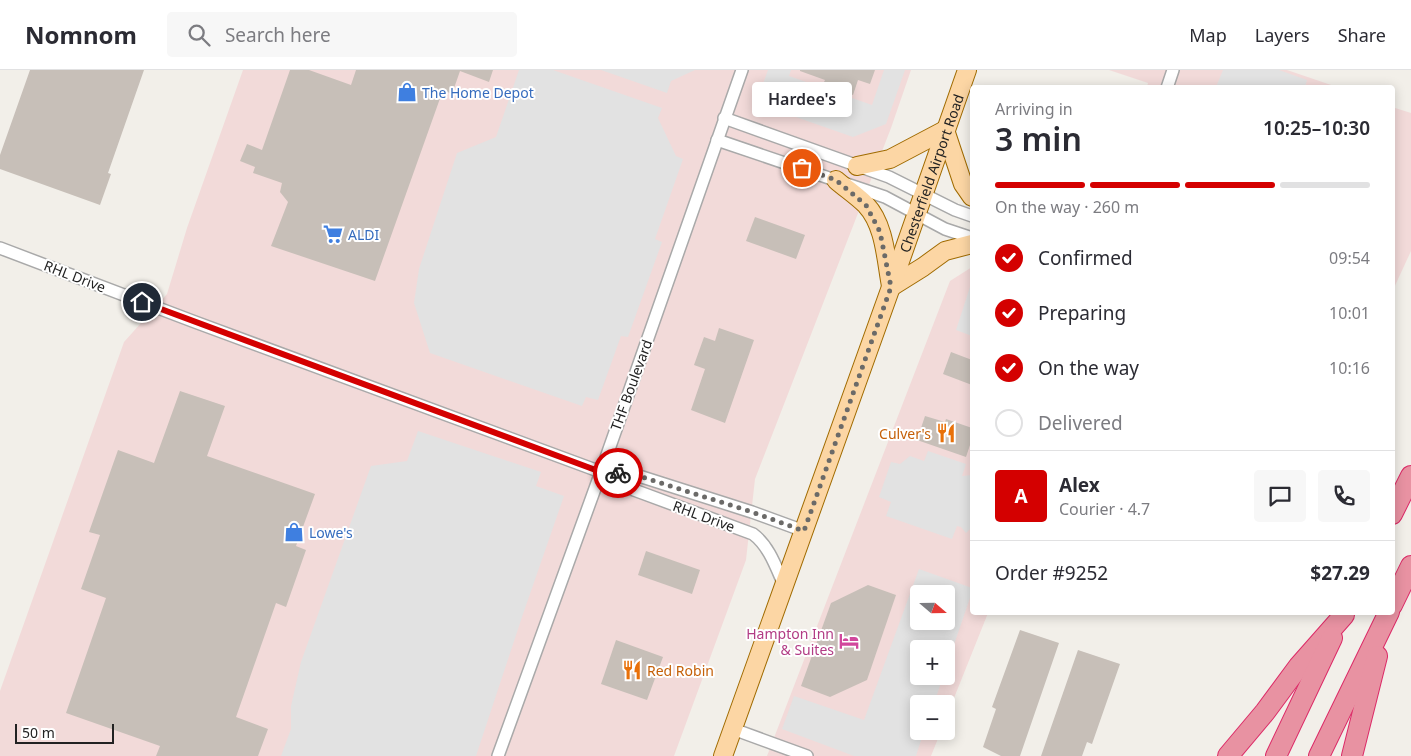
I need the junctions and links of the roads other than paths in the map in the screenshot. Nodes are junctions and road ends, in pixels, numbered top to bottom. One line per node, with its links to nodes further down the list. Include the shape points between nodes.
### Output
1 (742, 70): 5 (street, THF Boulevard)
2 (967, 70): 6 (main road, Chesterfield Airport Road)
3 (1173, 70): 4 (street)
4 (1168, 85)
5 (724, 118): 7 (street, THF Boulevard); 8 (street)
6 (945, 130): 8 (main road, via 890,159); 10 (main road, Chesterfield Airport Road); 11 (main road, via 963,184)
7 (716, 140): 9 (street); 18 (street, THF Boulevard)
8 (857, 166): 10 (street)
9 (836, 180): 12 (street, via 885,197); 17 (main road, via 866,205 874,218)
10 (923, 193): 12 (main road, Chesterfield Airport Road); 13 (street)
11 (970, 194)
12 (916, 214): 14 (street); 17 (main road, Chesterfield Airport Road)
13 (970, 215)
14 (970, 237)
15 (970, 244): 17 (main road, via 945,251)
16 (0, 248): 18 (street, RHL Drive)
17 (891, 287): 21 (main road, Chesterfield Airport Road)
18 (601, 472): 21 (street, RHL Drive, via 639,476); 23 (street, RHL Drive, via 634,490 753,534 767,549); 30 (street, THF Boulevard)
19 (1411, 476): 20 (highway)
20 (1395, 508)
21 (804, 531): 23 (main road, Chesterfield Airport Road)
22 (1411, 566): 24 (highway)
23 (784, 585): 29 (main road, Chesterfield Airport Road)
24 (1395, 599)
25 (1343, 615): 33 (highway)
26 (1344, 615): 34 (highway)
27 (1388, 615): 35 (highway)
28 (1388, 615): 36 (highway)
29 (733, 729): 31 (main road, Chesterfield Airport Road); 32 (street)
30 (498, 756)
31 (723, 756)
32 (807, 756)
33 (1228, 756)
34 (1276, 756)
35 (1319, 756)
36 (1352, 756)

